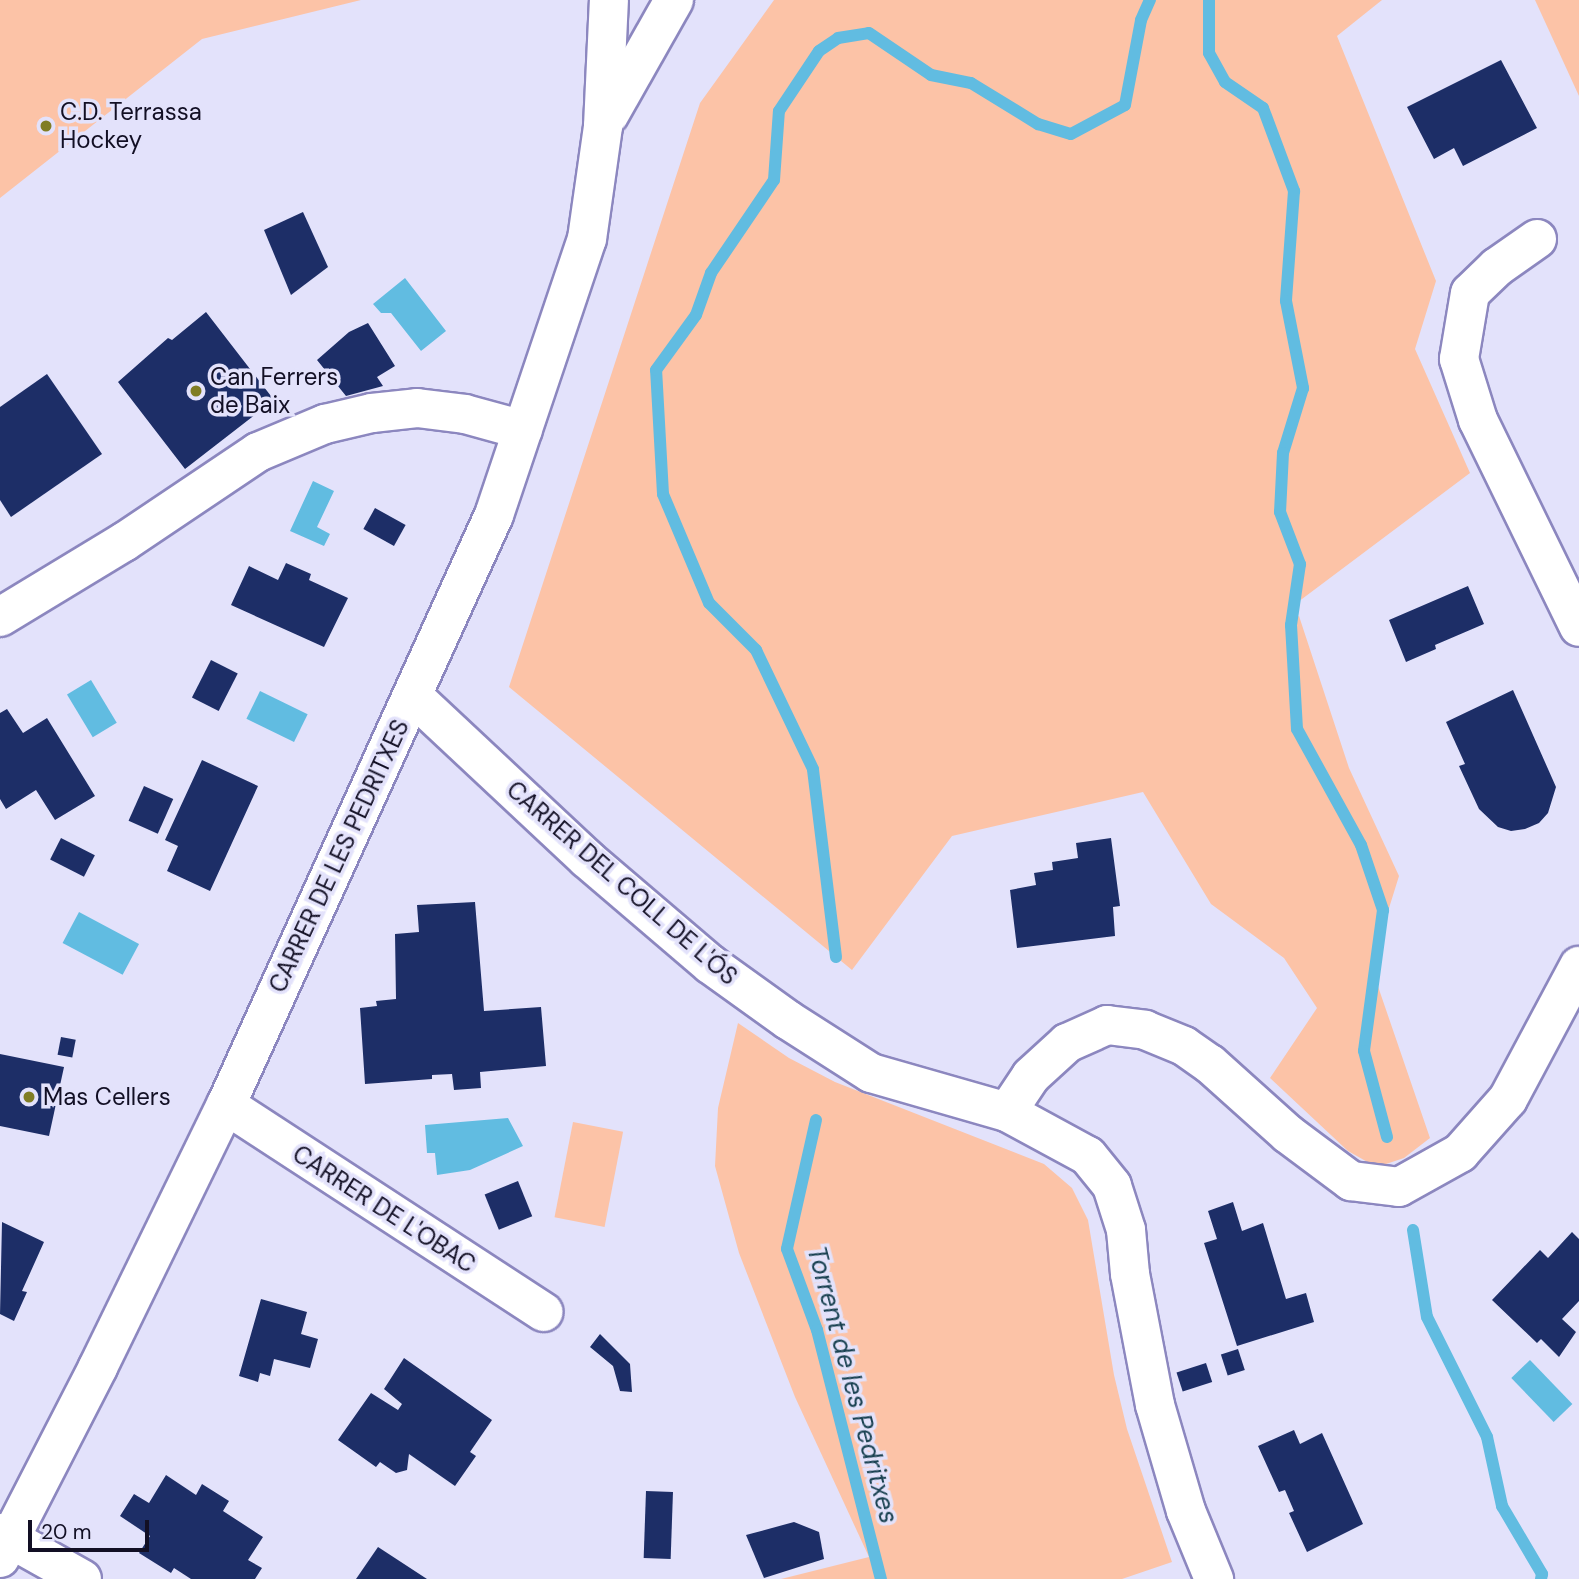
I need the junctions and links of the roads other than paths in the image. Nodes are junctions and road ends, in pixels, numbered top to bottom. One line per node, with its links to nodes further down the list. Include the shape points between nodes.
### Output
1 (609, 0): 3 (street, CARRER DE LES PEDRITXES)
2 (674, 0): 3 (street, CARRER DE LES PEDRITXES)
3 (603, 126): 5 (street, CARRER DE LES PEDRITXES, via 587,239)
4 (1537, 239): 7 (street, via 1469,293 1459,359 1478,420)
5 (523, 429): 6 (street, via 466,414 418,408 325,424 258,452 124,542); 8 (street, CARRER DE LES PEDRITXES, via 494,515)
6 (0, 617)
7 (1579, 627)
8 (413, 696): 10 (street, CARRER DE LES PEDRITXES); 11 (street, CARRER DEL COLL DE L'ÓS, via 597,868 710,964 788,1020 871,1073)
9 (1579, 966): 11 (street, via 1508,1098 1460,1153 1399,1186 1351,1181 1288,1134 1210,1065 1184,1046 1145,1030 1107,1024 1067,1043 1031,1076)
10 (226, 1105): 12 (street, CARRER DE L'OBAC); 13 (street, CARRER DE LES PEDRITXES, via 98,1367)
11 (1007, 1112): 15 (street, CARRER DEL COLL DE L'ÓS, via 1088,1156 1112,1186 1126,1230 1155,1405 1186,1511)
12 (543, 1312)
13 (4, 1543): 14 (street)
14 (82, 1579)
15 (1214, 1579)

